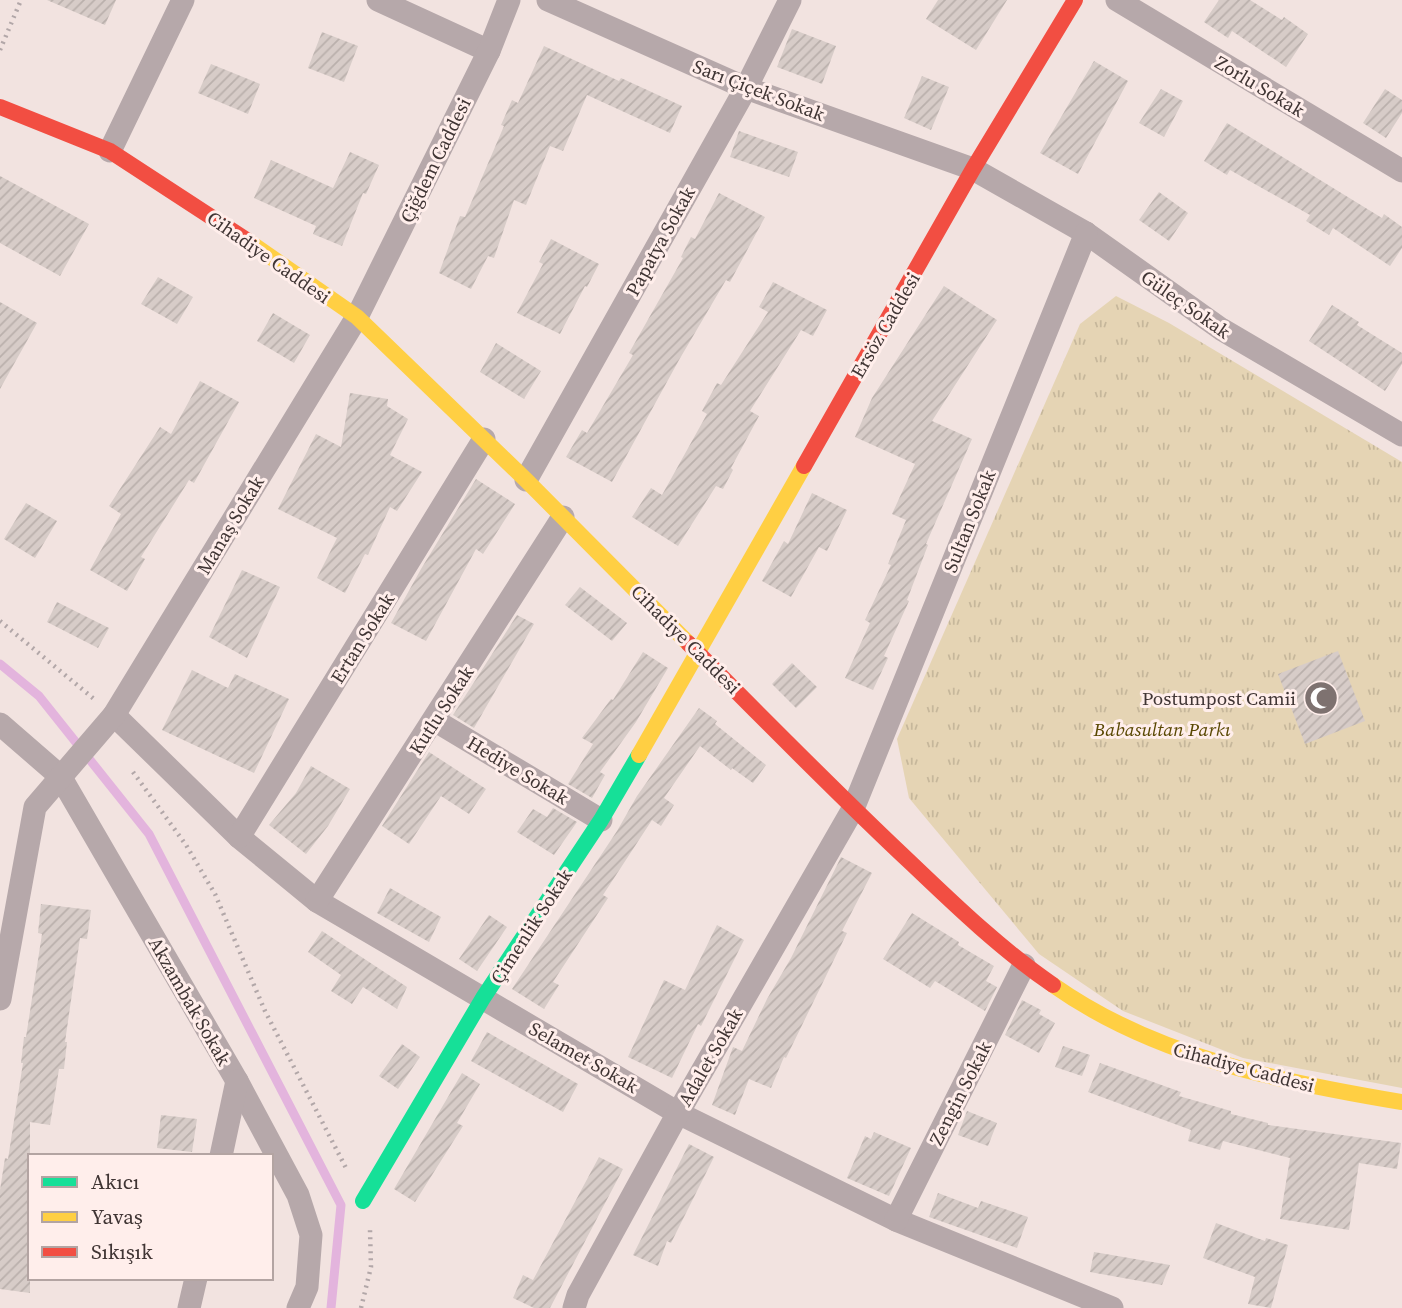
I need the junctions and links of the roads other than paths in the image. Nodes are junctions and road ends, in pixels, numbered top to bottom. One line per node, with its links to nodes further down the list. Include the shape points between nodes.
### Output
1 (183, 0): 11 (street)
2 (378, 0): 8 (street)
3 (509, 0): 8 (street, Çiğdem Caddesi)
4 (548, 0): 9 (street, Sarı Çiçek Sokak)
5 (790, 0): 9 (street, Papatya Sokak)
6 (1075, 0): 12 (street, Ersöz Caddesi)
7 (1117, 0): 13 (street, Zorlu Sokak)
8 (489, 51): 15 (street, Çiğdem Caddesi)
9 (746, 88): 12 (street, Sarı Çiçek Sokak); 18 (street, Papatya Sokak)
10 (0, 107): 11 (street, Cihadiye Caddesi)
11 (110, 151): 15 (street, Cihadiye Caddesi)
12 (973, 169): 14 (street, Güleç Sokak); 20 (street, Ersöz Caddesi)
13 (1402, 171)
14 (1086, 233): 16 (street, Güleç Sokak, via 1220,329); 25 (street, Sultan Sokak)
15 (357, 317): 17 (street, Cihadiye Caddesi); 22 (street, Manaş Sokak)
16 (1402, 435)
17 (484, 439): 18 (street, Cihadiye Caddesi); 27 (street, Ertan Sokak)
18 (526, 480): 19 (street, Cihadiye Caddesi)
19 (564, 517): 20 (street, Cihadiye Caddesi); 21 (street, Kutlu Sokak)
20 (699, 652): 25 (street, Cihadiye Caddesi); 26 (street, Çimenlik Sokak)
21 (434, 720): 26 (street, Hediye Sokak); 28 (street, Kutlu Sokak)
22 (107, 723): 24 (street, Manaş Sokak); 27 (street, Selamet Sokak)
23 (0, 724): 24 (street, Akzambak Sokak)
24 (60, 776): 29 (street, Manaş Sokak, via 35,807); 33 (street, Akzambak Sokak)
25 (853, 809): 30 (street, Cihadiye Caddesi); 35 (street, Adalet Sokak)
26 (601, 820): 31 (street, Çimenlik Sokak)
27 (239, 837): 28 (street, Selamet Sokak)
28 (317, 901): 31 (street, Selamet Sokak)
29 (7, 919): 32 (street, Manaş Sokak)
30 (1024, 965): 34 (street, Cihadiye Caddesi, via 1078,1003 1175,1050 1317,1088); 38 (street, Zengin Sokak)
31 (483, 998): 35 (street, Selamet Sokak); 37 (street, Çimenlik Sokak)
32 (0, 999)
33 (237, 1081): 36 (street); 41 (street, Akzambak Sokak, via 298,1195 311,1235 307,1287)
34 (1402, 1102)
35 (678, 1113): 38 (street, Selamet Sokak); 42 (street, Adalet Sokak)
36 (221, 1154)
37 (363, 1201)
38 (896, 1220): 43 (street, Selamet Sokak)
39 (195, 1280): 40 (street)
40 (189, 1308)
41 (298, 1308)
42 (574, 1308)
43 (1112, 1308)

